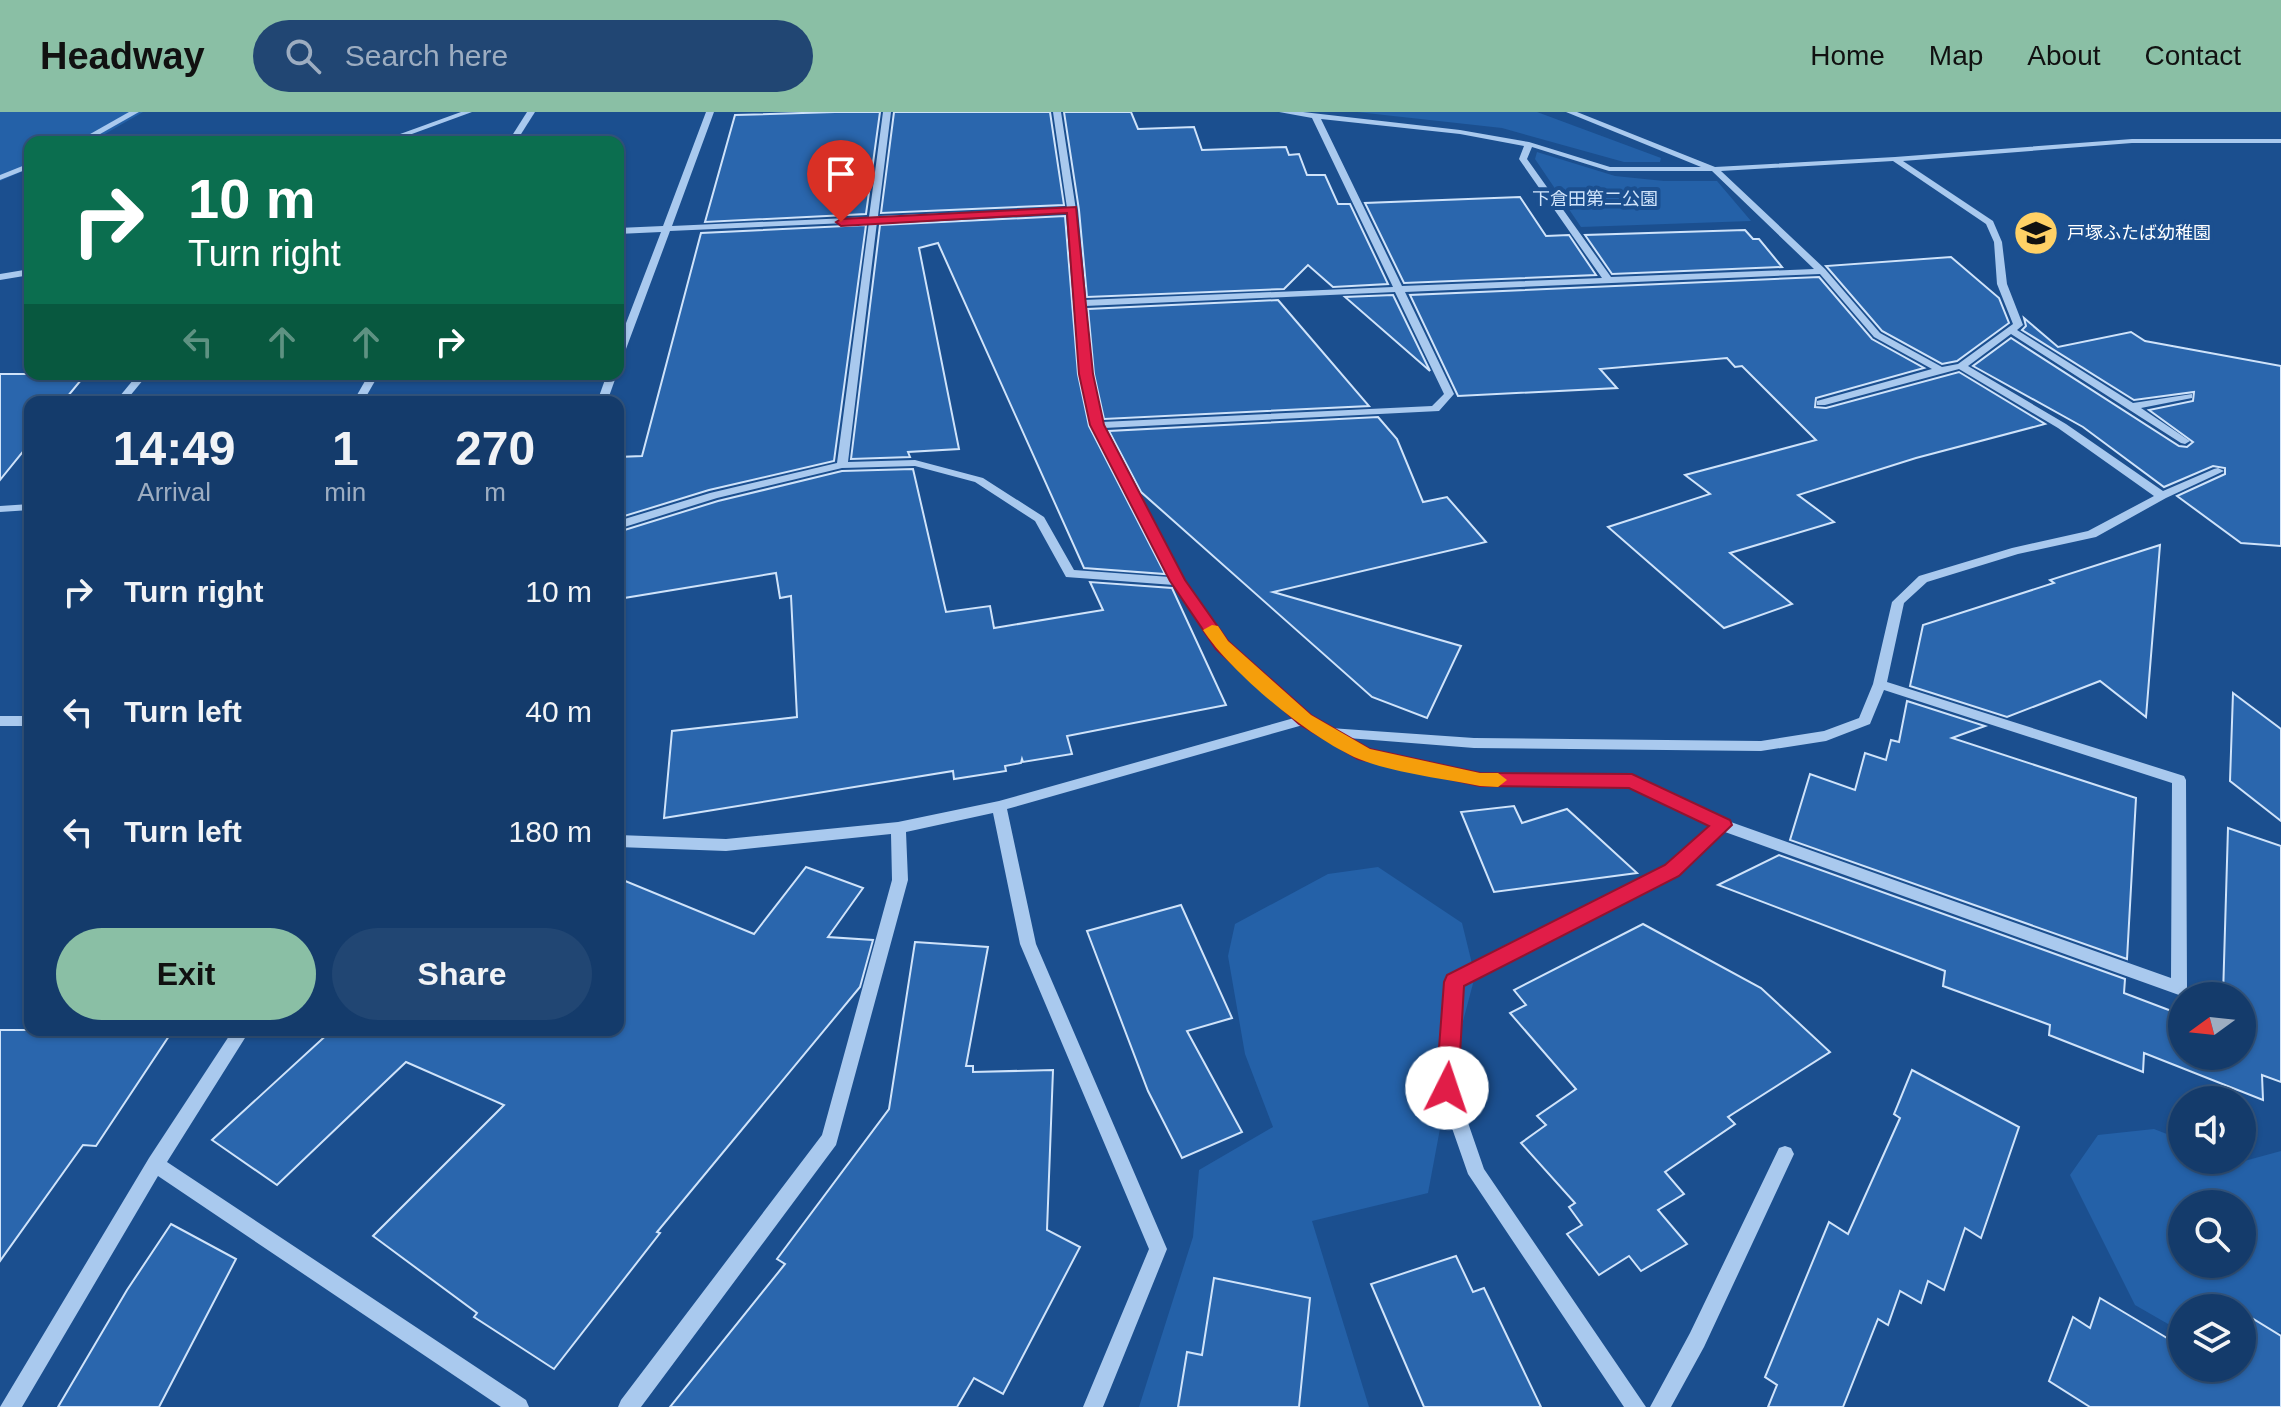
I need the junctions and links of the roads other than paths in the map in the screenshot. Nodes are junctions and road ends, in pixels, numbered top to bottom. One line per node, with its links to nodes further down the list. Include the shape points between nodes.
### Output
1 (135, 112): 10 (street)
2 (468, 112): 11 (street)
3 (531, 112): 12 (street)
4 (710, 112): 21 (street)
5 (887, 112): 20 (street)
6 (1057, 112): 19 (street)
7 (1283, 112): 9 (street)
8 (1570, 112): 17 (street)
9 (1316, 117): 14 (street); 27 (street)
10 (91, 136)
11 (399, 136)
12 (516, 136)
13 (2281, 141): 15 (street, via 2132,141)
14 (1529, 144): 17 (street, via 1609,169); 26 (street, via 1523,159)
15 (1895, 159): 17 (street); 29 (street, via 1990,223 1998,242 2002,284 2018,325)
16 (24, 168): 18 (street)
17 (1714, 169): 23 (street)
18 (0, 178)
19 (1072, 210): 20 (street); 28 (street)
20 (871, 221): 21 (street); 40 (street)
21 (664, 229): 22 (street); 30 (street)
22 (624, 231)
23 (1822, 271): 26 (street); 32 (street, via 1877,335)
24 (24, 273): 25 (street)
25 (2, 278)
26 (1609, 281): 27 (street)
27 (1399, 290): 28 (street); 38 (street, via 1449,394 1435,409)
28 (1082, 303): 38 (street, via 1086,374)
29 (2011, 330): 31 (street); 37 (street)
30 (624, 340)
31 (1961, 366): 32 (street); 42 (street, via 2062,426)
32 (1941, 370): 36 (street)
33 (138, 380): 34 (street)
34 (125, 396)
35 (2188, 396): 37 (street)
36 (1821, 403)
37 (2131, 407): 39 (street)
38 (1097, 425): 46 (street)
39 (2185, 441)
40 (842, 465): 45 (street); 46 (street, via 915,463 979,480 1040,519 1070,574)
41 (2218, 471): 42 (street)
42 (2162, 496): 47 (street, via 2092,534 1923,579 1898,602)
43 (24, 507): 44 (street)
44 (0, 509)
45 (624, 523)
46 (1178, 581): 48 (street, via 1222,645)
47 (1880, 684): 51 (street, via 1865,721 1826,736 1761,746 1474,743); 53 (street, via 2179,780 2179,988)
48 (1305, 720): 51 (street); 52 (street)
49 (0, 721): 50 (street)
50 (24, 721)
51 (1330, 732): 53 (street, via 1365,754 1480,780 1632,781)
52 (999, 806): 54 (street); 62 (street, via 1028,944 1158,1249)
53 (1723, 825): 63 (street, via 1672,871 1454,982 1447,1088 1477,1174)
54 (898, 828): 55 (street, via 726,845); 61 (street, via 900,880 830,1139)
55 (624, 841)
56 (238, 1036): 58 (street)
57 (1785, 1154): 64 (street)
58 (155, 1164): 59 (street); 60 (street)
59 (10, 1407)
60 (519, 1407)
61 (628, 1407)
62 (1093, 1407)
63 (1636, 1407)
64 (1660, 1407)

